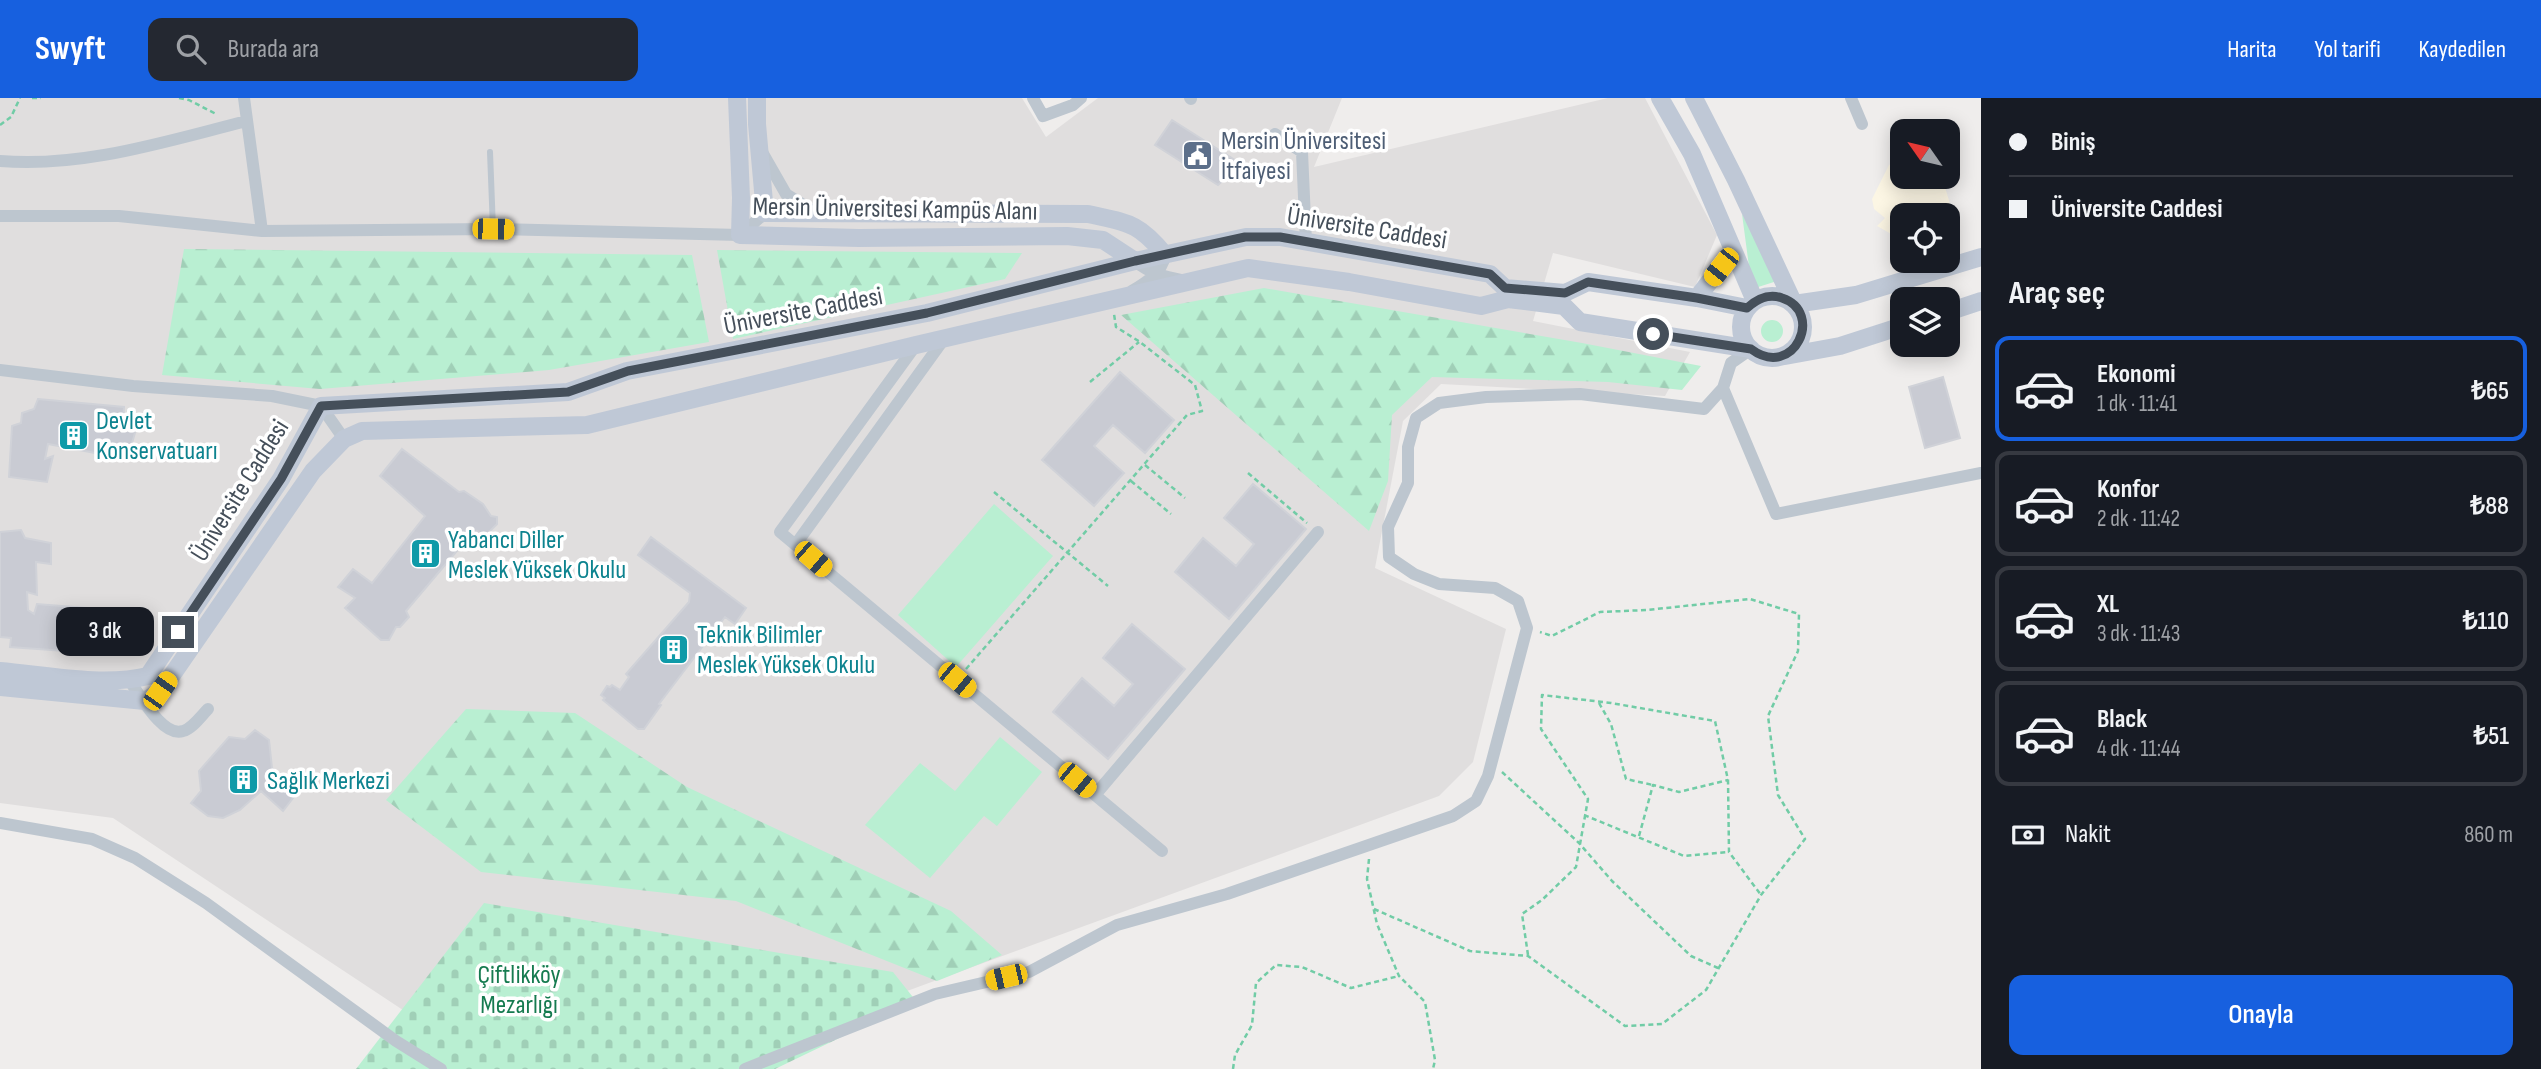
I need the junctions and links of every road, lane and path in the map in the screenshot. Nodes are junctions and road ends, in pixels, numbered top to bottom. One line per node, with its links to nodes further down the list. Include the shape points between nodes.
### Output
1 (20, 98): 15 (path)
2 (32, 98): 3 (path)
3 (41, 98)
4 (179, 98): 13 (path)
5 (244, 98): 13 (street)
6 (737, 98): 25 (main road, Mersin Üniversitesi Kampüs Alanı)
7 (757, 98): 17 (main road, Mersin Üniversitesi Kampüs Alanı)
8 (1033, 98): 11 (street, via 1043,116)
9 (1660, 98): 27 (main road, via 1692,155)
10 (1851, 98): 14 (street)
11 (1076, 100)
12 (1700, 102): 36 (main road)
13 (241, 122): 19 (street, via 103,156); 24 (street)
14 (1862, 124)
15 (0, 125)
16 (1275, 134): 26 (street, via 1302,152)
17 (759, 147): 20 (main road, Mersin Üniversitesi Kampüs Alanı); 21 (street, via 786,194)
18 (490, 152): 23 (lane)
19 (0, 161)
20 (765, 213): 21 (main road, Mersin Üniversitesi Kampüs Alanı); 25 (street)
21 (816, 214): 28 (main road, Mersin Üniversitesi Kampüs Alanı, via 1088,214 1128,222 1151,237)
22 (0, 216): 24 (street, via 119,216)
23 (493, 229): 24 (street); 25 (street)
24 (262, 231)
25 (740, 235): 30 (main road, Mersin Üniversitesi Kampüs Alanı, via 1067,236 1103,240)
26 (1306, 242): 28 (main road, Üniversite Caddesi, via 1245,237); 34 (main road, Üniversite Caddesi, via 1490,274 1505,288 1565,293 1588,282)
27 (1733, 251): 34 (main road); 37 (main road)
28 (1165, 255): 30 (main road, Üniversite Caddesi); 31 (street)
29 (1981, 257): 36 (main road, via 1856,295)
30 (1135, 261): 31 (street); 48 (main road, Üniversite Caddesi, via 927,313 628,371 568,392)
31 (1156, 274): 32 (street); 33 (street)
32 (1187, 281): 33 (main road); 43 (main road, via 1248,268 1480,306 1508,299 1564,306 1580,322)
33 (1118, 298): 40 (main road); 41 (path, via 1116,327)
34 (1697, 298): 37 (main road, Üniversite Caddesi)
35 (1981, 301): 38 (main road)
36 (1794, 304): 37 (main road, via 1775,296); 44 (main road, via 1802,334 1791,352)
37 (1751, 305): 43 (main road, via 1743,316 1742,334)
38 (1960, 308)
39 (1890, 330): 44 (main road, via 1840,346)
40 (944, 339): 42 (main road); 58 (street)
41 (1140, 342): 46 (path); 50 (path, via 1195,385 1202,411 1187,415)
42 (916, 345): 49 (main road, via 587,425 362,431); 58 (street, via 780,532)
43 (1751, 349): 44 (main road, via 1765,357); 47 (street, via 1731,363)
44 (1781, 356)
45 (0, 370): 48 (street, via 272,396)
46 (1090, 382)
47 (1723, 388): 52 (street, via 1776,514); 61 (street, via 1703,409 1580,394 1513,396 1439,403 1416,418 1408,447 1408,482 1388,527 1389,557 1439,584 1495,588 1518,601)
48 (321, 406): 49 (street); 63 (main road, Üniversite Caddesi, via 281,479 148,676)
49 (344, 439): 66 (main road, via 313,471 160,691)
50 (1145, 465): 53 (path); 55 (path)
51 (1248, 473): 57 (path)
52 (1981, 473)
53 (1131, 481): 56 (path); 59 (path)
54 (994, 492): 59 (path)
55 (1185, 498)
56 (1171, 514)
57 (1318, 532): 72 (street)
58 (796, 544): 64 (street)
59 (1067, 554): 60 (path); 64 (path)
60 (1108, 586)
61 (1527, 628): 69 (street); 80 (path, via 1552,636 1600,612 1750,599 1798,614 1798,651 1768,716 1778,795 1805,839)
62 (0, 670): 63 (main road)
63 (129, 680): 66 (street)
64 (957, 680): 72 (street)
65 (0, 687): 66 (main road)
66 (145, 701): 68 (street, via 163,727 176,733 186,731)
67 (1598, 701): 70 (path, via 1716,721); 71 (path, via 1611,724 1626,779); 73 (path, via 1542,695 1541,729 1588,799)
68 (208, 709)
69 (1492, 763): 76 (path); 77 (street, via 1476,801 1453,816)
70 (1728, 780): 71 (path, via 1679,792); 79 (path)
71 (1653, 785): 75 (path)
72 (1095, 795): 78 (street)
73 (1584, 814): 75 (path); 76 (path)
74 (0, 823): 85 (street, via 92,839 135,858)
75 (1639, 837): 79 (path, via 1685,856)
76 (1578, 843): 82 (path, via 1576,867 1522,914); 83 (path, via 1690,956)
77 (1371, 845): 81 (path, via 1367,879); 86 (street, via 1117,926 1029,972 935,994)
78 (1162, 851)
79 (1729, 852): 80 (path)
80 (1761, 895): 83 (path)
81 (1374, 909): 82 (path, via 1470,951); 84 (path)
82 (1528, 956): 83 (path, via 1625,1026 1662,1024 1706,990)
83 (1718, 968)
84 (1399, 976): 87 (path, via 1351,988 1301,967 1276,965 1256,983 1252,1025 1235,1055); 88 (path, via 1425,1002)
85 (442, 1069)
86 (746, 1069)
87 (1233, 1069)
88 (1433, 1069)

